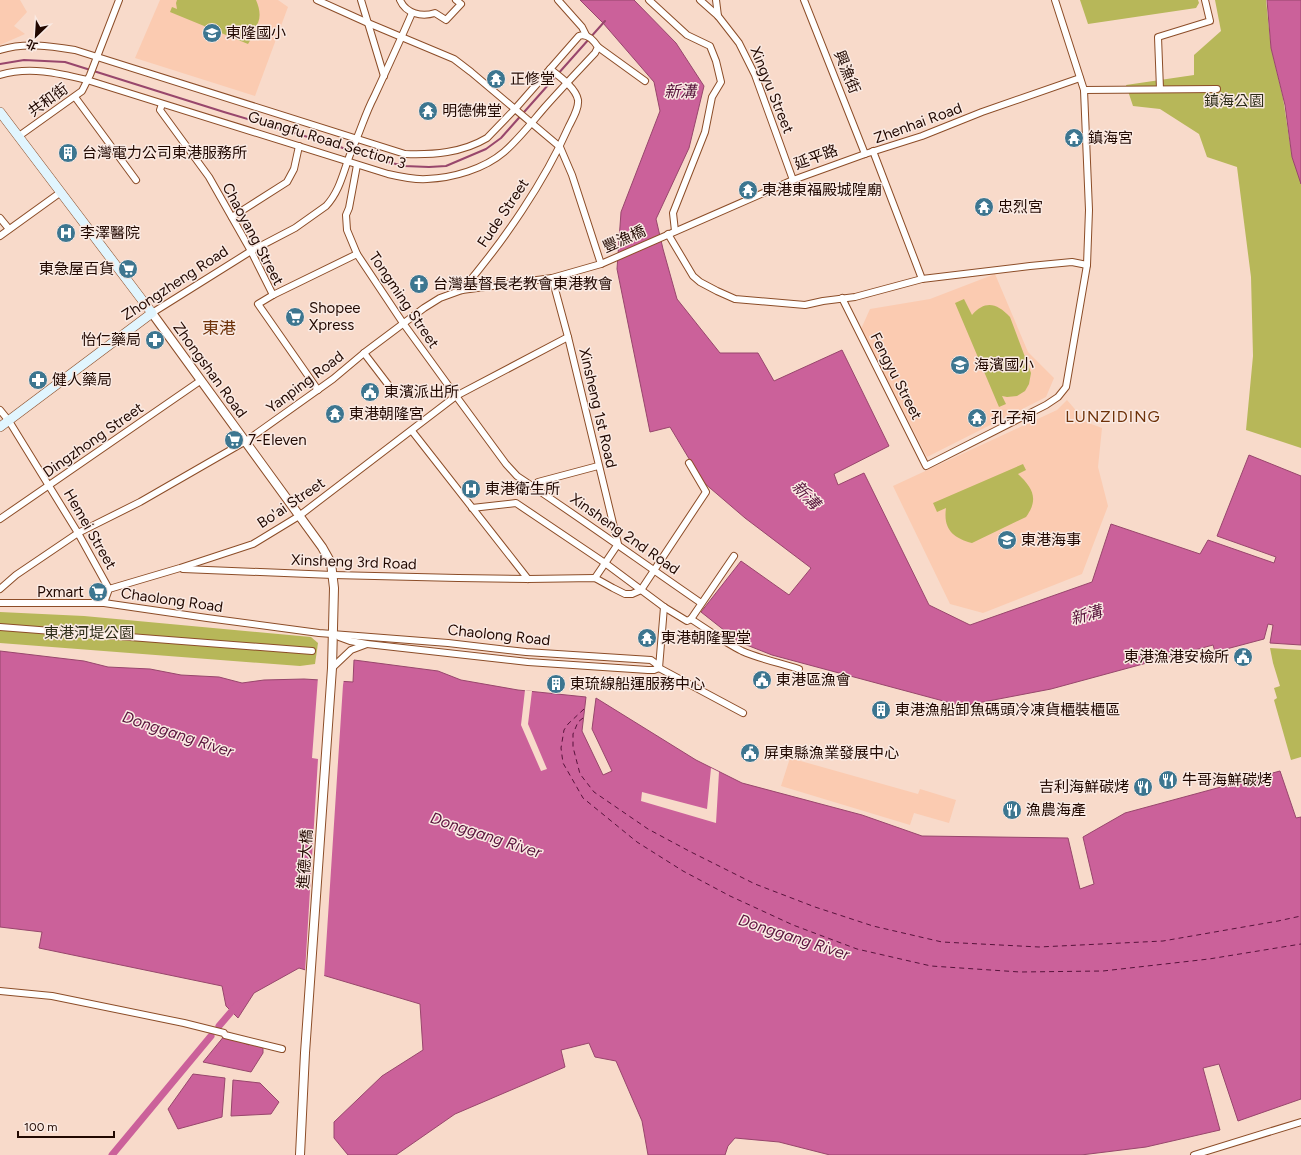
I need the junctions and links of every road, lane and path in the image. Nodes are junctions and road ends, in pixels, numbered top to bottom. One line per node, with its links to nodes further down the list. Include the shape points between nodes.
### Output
1 (119, 0): 20 (street)
2 (317, 0): 15 (street)
3 (361, 0): 15 (street)
4 (400, 0): 13 (street)
5 (456, 0): 13 (street, via 461,4 446,20 435,13)
6 (558, 0): 16 (street)
7 (649, 0): 50 (street, via 687,35 710,46 721,82 712,97 705,132 673,213)
8 (700, 0): 14 (street, Xingyu Street)
9 (716, 0): 14 (street)
10 (804, 0): 41 (street, 興漁街)
11 (1055, 0): 25 (street)
12 (1205, 0): 28 (street, via 1210,21 1158,37)
13 (412, 13): 17 (street, Zhongzheng Road)
14 (718, 16): 45 (street, Xingyu Street, via 739,42 755,75)
15 (368, 23): 17 (street); 23 (street)
16 (586, 35): 18 (street); 21 (street, Guangfu Road Section 3, via 579,36)
17 (402, 37): 23 (street, Zhongzheng Road); 33 (street, via 454,59)
18 (597, 46): 26 (street); 27 (street, Guangfu Road Section 3, via 594,53)
19 (0, 50): 20 (street, Guangfu Road Section 3, via 11,46 47,46 75,50)
20 (97, 57): 24 (street, 共和街); 37 (street, Guangfu Road Section 3)
21 (550, 69): 27 (street); 33 (street, Guangfu Road Section 3)
22 (0, 75): 24 (street, Guangfu Road Section 3, via 30,70)
23 (384, 76): 37 (street, Zhongzheng Road)
24 (88, 78): 31 (street, 共和街, via 82,91); 32 (street, Guangfu Road Section 3)
25 (1080, 78): 30 (street); 40 (street, Zhenhai Road, via 922,136)
26 (645, 81)
27 (567, 82): 35 (street, Guangfu Road Section 3); 39 (street, Fude Street, via 577,95 578,101)
28 (1160, 89): 29 (street); 30 (street)
29 (1217, 89)
30 (1084, 90): 57 (street, via 1089,210)
31 (75, 97): 36 (street, 共和街); 44 (street)
32 (162, 104): 38 (street, Guangfu Road Section 3); 47 (street, Chaoyang Street, via 160,110 209,177)
33 (516, 110): 35 (street); 37 (street, Guangfu Road Section 3, via 487,138 446,153 405,154)
34 (0, 112): 36 (main road, Zhongshan Road)
35 (529, 121): 39 (street); 43 (street, Guangfu Road Section 3, via 503,152 484,164 454,175 409,179)
36 (19, 136): 46 (main road, Zhongshan Road)
37 (356, 139): 42 (street, Zhongzheng Road)
38 (299, 146): 42 (street, Guangfu Road Section 3); 47 (street, via 294,169 287,182)
39 (560, 147): 56 (street, via 572,175); 60 (street, Fude Street, via 528,201)
40 (873, 151): 41 (street, 延平路); 59 (street, Zhenhai Road)
41 (865, 154): 45 (street, 延平路)
42 (348, 162): 43 (street, Guangfu Road Section 3); 54 (street, Zhongzheng Road, via 334,197 326,206 295,228)
43 (357, 164): 55 (street, Tongming Street, via 346,215 347,230)
44 (136, 180)
45 (793, 180): 50 (street, 延平路)
46 (60, 192): 49 (street); 63 (main road, Zhongshan Road)
47 (232, 217): 54 (street, Chaoyang Street)
48 (0, 218): 49 (street)
49 (9, 229): 52 (street)
50 (675, 231): 51 (street, 延平路)
51 (668, 234): 53 (street, 延平路); 62 (street, via 693,276 717,292 735,299 805,305)
52 (0, 236)
53 (659, 237): 56 (street, 豐漁橋)
54 (251, 251): 61 (street, Chaoyang Street); 63 (street, Zhongzheng Road)
55 (357, 254): 61 (street); 64 (street, Tongming Street)
56 (601, 264): 58 (street, Yanping Road)
57 (1087, 265): 59 (street, via 1072,262); 62 (street, Fengyu Street, via 1066,387 1058,397 926,466)
58 (552, 278): 60 (street, Yanping Road); 65 (street, Xinsheng 1st Road)
59 (922, 279): 62 (street, via 855,297)
60 (462, 290): 64 (street, Yanping Road, via 438,299)
61 (273, 295): 68 (street, Chaoyang Street, via 258,304)
62 (842, 298)
63 (152, 313): 67 (street, Zhongshan Road); 72 (main road, Zhongzheng Road)
64 (404, 323): 66 (street, Yanping Road); 70 (street, Tongming Street)
65 (568, 337): 70 (street, Bo'ai Street); 77 (street, Xinsheng 1st Road)
66 (364, 353): 68 (street, Yanping Road); 69 (street)
67 (200, 381): 75 (street, Zhongshan Road); 78 (street, Dingzhong Street)
68 (318, 390): 75 (street, Yanping Road)
69 (394, 391)
70 (456, 396): 74 (street, Bo'ai Street); 79 (street, Xinsheng 2nd Road, via 506,464 517,476)
71 (0, 410): 72 (street, Hemei Street)
72 (9, 421): 73 (main road, Zhongzheng Road); 78 (street, Hemei Street)
73 (0, 428)
74 (412, 431): 80 (street); 81 (street, Bo'ai Street)
75 (246, 441): 81 (street, Zhongshan Road); 83 (street, Yanping Road, via 140,502)
76 (689, 463): 88 (street, via 706,492)
77 (598, 466): 79 (street, via 538,482); 84 (street, Xinsheng 1st Road)
78 (49, 486): 82 (street, Dingzhong Street); 83 (street, Hemei Street)
79 (534, 487): 84 (street, Xinsheng 2nd Road)
80 (472, 508): 86 (street, via 516,503); 91 (street)
81 (299, 516): 87 (street, Bo'ai Street, via 253,544); 89 (street, Zhongshan Road, via 322,547 331,563)
82 (0, 519)
83 (78, 533): 92 (street, Yanping Road, via 16,575); 93 (street, Hemei Street)
84 (618, 544): 86 (street); 88 (street, Xinsheng 2nd Road)
85 (734, 556): 97 (street)
86 (605, 563): 90 (street); 94 (street)
87 (180, 568): 89 (street, Xinsheng 3rd Road); 93 (street, Bo'ai Street)
88 (654, 571): 94 (street); 97 (street, Xinsheng 2nd Road)
89 (333, 575): 91 (street, Xinsheng 3rd Road); 101 (street, Zhongshan Road)
90 (595, 578): 91 (street, Xinsheng 3rd Road); 94 (street, Xinsheng 3rd Road, via 625,594)
91 (528, 579)
92 (0, 589)
93 (109, 589): 96 (street)
94 (641, 590): 98 (street)
95 (0, 603): 96 (street)
96 (104, 603): 101 (street, Chaolong Road)
97 (701, 603): 99 (street)
98 (664, 607): 99 (street, via 687,621); 105 (street)
99 (691, 619): 106 (street, via 743,651)
100 (0, 627): 103 (street)
101 (332, 634): 102 (street, Chaolong Road); 104 (street, Zhongshan Road); 105 (street, Chaolong Road, via 526,652 651,660)
102 (367, 644): 104 (street, via 351,650); 105 (street, Chaolong Road, via 547,664 648,670)
103 (312, 651)
104 (332, 668): 111 (street, 進德大橋)
105 (659, 668): 107 (street, Chaolong Road)
106 (799, 669)
107 (743, 713)
108 (0, 990): 109 (street, via 52,996 184,1023)
109 (282, 1049)
110 (1301, 1122): 112 (street)
111 (300, 1155)
112 (1194, 1155)

